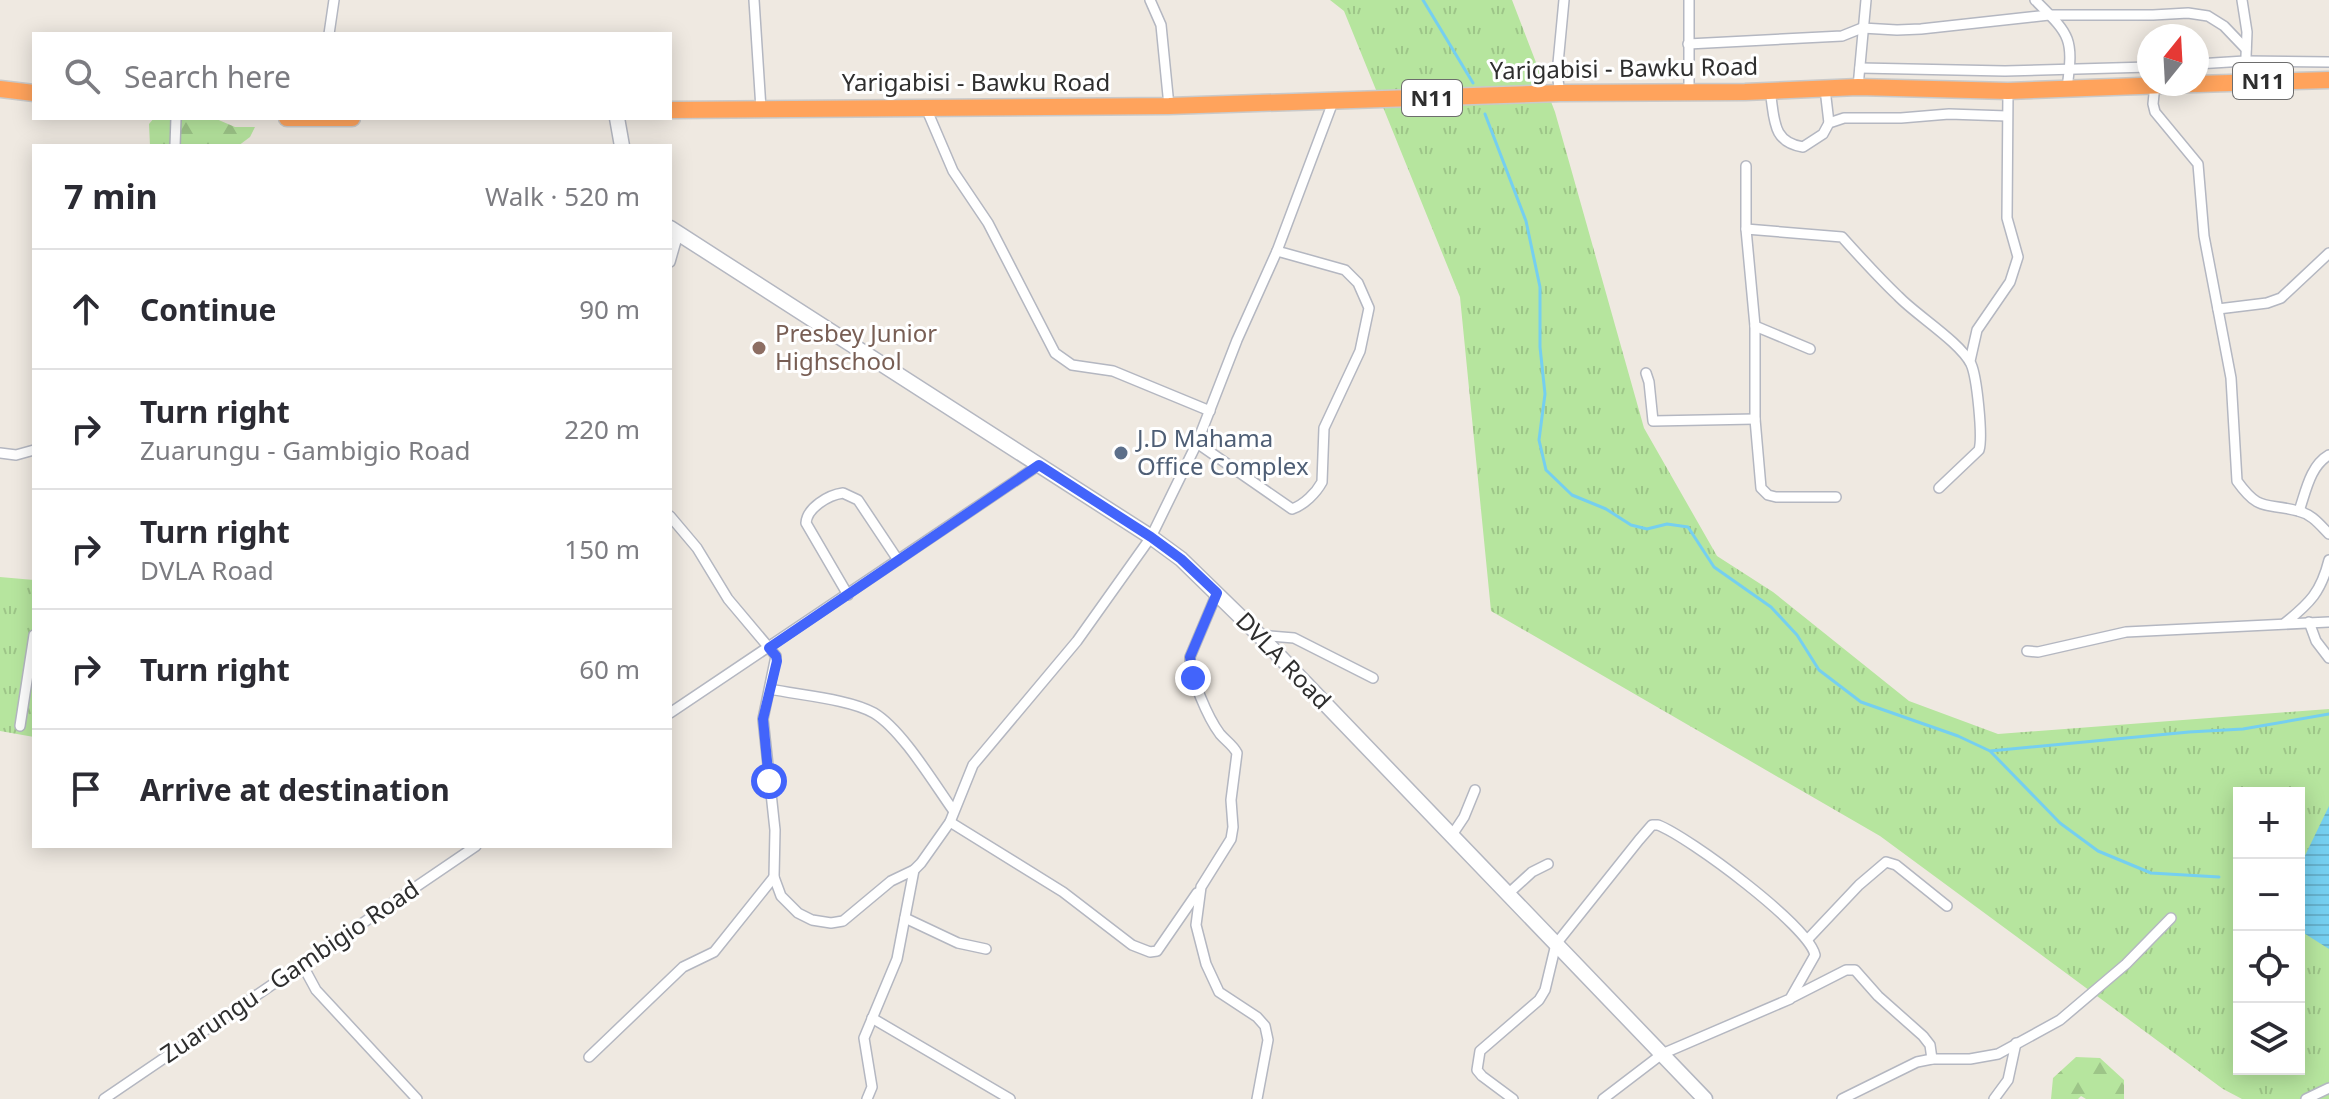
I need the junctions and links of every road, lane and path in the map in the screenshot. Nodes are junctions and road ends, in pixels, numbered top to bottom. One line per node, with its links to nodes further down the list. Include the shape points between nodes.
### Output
1 (334, 0): 11 (street)
2 (754, 0): 37 (street)
3 (1150, 0): 36 (street, via 1161,25)
4 (1564, 0): 32 (street)
5 (1689, 0): 12 (street)
6 (1866, 0): 10 (street)
7 (2035, 0): 9 (street)
8 (2242, 0): 13 (street)
9 (2049, 15): 10 (street, via 1921,29); 13 (street, via 2208,16); 19 (street, via 2070,42)
10 (1862, 28): 12 (street, via 1842,36); 18 (street)
11 (329, 32)
12 (1688, 44): 28 (street)
13 (2246, 49): 14 (street)
14 (2245, 61): 15 (street); 16 (street); 21 (street)
15 (2329, 62)
16 (2209, 63)
17 (2137, 67): 19 (street)
18 (1860, 68): 19 (street); 24 (street)
19 (2070, 68): 25 (street)
20 (2329, 80): 21 (highway, Yarigabisi - Bawku Road / N11)
21 (2245, 81): 22 (highway, Yarigabisi - Bawku Road / N11)
22 (2209, 83)
23 (2137, 86): 25 (highway, Yarigabisi - Bawku Road / N11)
24 (1858, 87): 27 (highway, Yarigabisi - Bawku Road / N11); 30 (highway, Yarigabisi - Bawku Road / N11)
25 (2067, 88): 30 (highway, Yarigabisi - Bawku Road / N11)
26 (0, 89): 31 (highway)
27 (1825, 89): 29 (highway, Yarigabisi - Bawku Road / N11); 42 (street)
28 (1689, 91): 29 (highway, Yarigabisi - Bawku Road / N11); 32 (highway, Yarigabisi - Bawku Road / N11)
29 (1770, 91): 42 (street, via 1778,135 1788,145 1814,143)
30 (2008, 91): 39 (street)
31 (32, 93)
32 (1560, 93): 34 (highway, Yarigabisi - Bawku Road / N11)
33 (2154, 96): 50 (street, via 2155,112 2198,164)
34 (1333, 102): 36 (highway, Yarigabisi - Bawku Road / N11); 48 (street)
35 (925, 106): 36 (highway, Yarigabisi - Bawku Road / N11); 37 (highway, Yarigabisi - Bawku Road / N11); 55 (street, via 953,171 988,223 1055,353 1072,365 1113,371)
36 (1169, 106)
37 (761, 109): 38 (highway, Yarigabisi - Bawku Road / N11)
38 (672, 110)
39 (2007, 116): 42 (street, via 1844,118); 53 (street, via 2007,218 2018,257 2010,282 1977,330)
40 (176, 120): 43 (street)
41 (617, 120): 44 (street)
42 (1829, 123)
43 (175, 144)
44 (622, 144)
45 (1746, 166): 46 (street)
46 (1746, 229): 51 (street); 53 (street, via 1842,237 1899,298)
47 (674, 231): 61 (street, DVLA Road)
48 (1277, 251): 55 (street); 57 (street, via 1345,270 1358,283 1369,308 1360,351 1324,428 1322,482 1292,509)
49 (2329, 253): 50 (street, via 2281,298)
50 (2218, 309): 64 (street, via 2231,378 2237,481 2260,504)
51 (1755, 326): 52 (street); 56 (street)
52 (1810, 349)
53 (1970, 361): 62 (street, via 1978,383 1981,442)
54 (1646, 373): 56 (street, via 1653,421)
55 (1210, 411): 57 (street)
56 (1755, 419): 63 (street, via 1761,488 1768,495)
57 (1197, 443): 67 (street)
58 (32, 451): 59 (street)
59 (0, 453)
60 (2329, 455): 64 (street, via 2311,477)
61 (1039, 465): 67 (street, DVLA Road); 68 (street)
62 (1939, 488)
63 (1836, 497)
64 (2299, 511): 66 (street)
65 (672, 518): 77 (street)
66 (2329, 534)
67 (1151, 537): 70 (street, DVLA Road); 85 (street, via 1077,641 973,765)
68 (898, 560): 71 (street); 71 (street, via 851,495 836,494 810,511 806,523)
69 (2329, 560): 74 (street, via 2318,592)
70 (1217, 593): 75 (street, DVLA Road); 92 (street, via 1190,666 1219,731 1237,753 1233,827)
71 (848, 595): 77 (street)
72 (2309, 622): 73 (street); 74 (street); 79 (street)
73 (2329, 622)
74 (2285, 623): 78 (street, via 2126,632)
75 (1259, 635): 80 (street, via 1294,638); 87 (street, DVLA Road)
76 (32, 648): 83 (street)
77 (769, 648): 81 (street, via 777,661); 82 (street)
78 (2027, 651)
79 (2329, 658)
80 (1373, 678)
81 (770, 689): 85 (street, via 877,715 898,733); 91 (street, via 763,725 775,830)
82 (672, 712)
83 (20, 726)
84 (1475, 790): 87 (street)
85 (953, 810): 86 (street)
86 (950, 822): 90 (street); 92 (street, via 1063,892 1141,949 1157,951)
87 (1452, 835): 93 (street, DVLA Road)
88 (473, 848): 100 (street, Zuarungu - Gambigio Road)
89 (1548, 864): 93 (street)
90 (914, 870): 91 (street, via 891,881 843,921 831,923 798,913 781,896); 95 (street)
91 (774, 877): 105 (street, via 714,952 683,967)
92 (1201, 887): 112 (street, via 1196,925 1212,978 1224,998 1257,1017 1268,1032)
93 (1509, 893): 98 (street, DVLA Road)
94 (1947, 906): 97 (street, via 1886,862)
95 (905, 918): 99 (street, via 958,943); 102 (street, via 897,959)
96 (2171, 918): 103 (street, via 2060,1020)
97 (1808, 939): 98 (street, via 1730,870 1652,825); 101 (street, via 1815,955)
98 (1556, 944): 104 (street, DVLA Road); 113 (street, via 1539,1000 1480,1051 1477,1070)
99 (986, 949)
100 (303, 966): 108 (street, Zuarungu - Gambigio Road); 109 (street, via 316,990)
101 (1790, 999): 104 (street); 106 (street, via 1855,970 1923,1036)
102 (872, 1018): 110 (street, via 864,1038 872,1087); 111 (street)
103 (2016, 1043): 106 (street, via 1998,1054); 117 (street, via 2008,1080)
104 (1662, 1054): 114 (street); 115 (street, DVLA Road)
105 (589, 1057)
106 (1932, 1059): 116 (street, via 1903,1067)
107 (2329, 1088): 118 (street)
108 (104, 1099)
109 (417, 1099)
110 (867, 1099)
111 (1010, 1099)
112 (1257, 1099)
113 (1513, 1099)
114 (1603, 1099)
115 (1705, 1099)
116 (1842, 1099)
117 (1994, 1099)
118 (2306, 1099)

